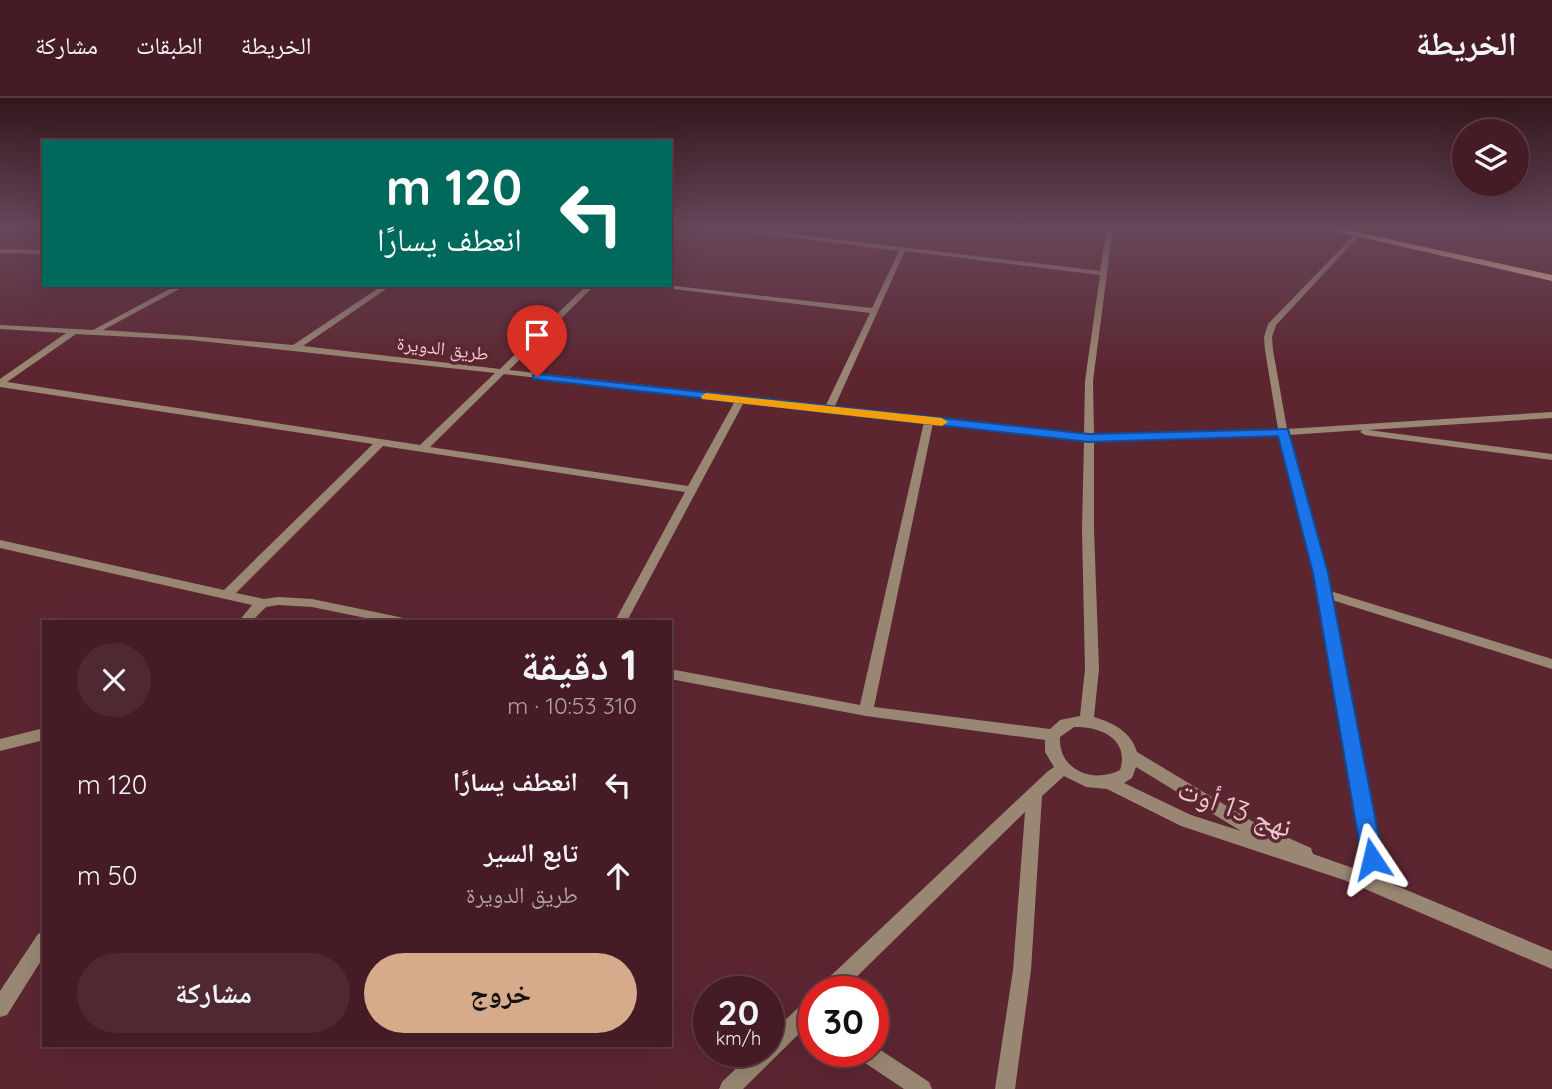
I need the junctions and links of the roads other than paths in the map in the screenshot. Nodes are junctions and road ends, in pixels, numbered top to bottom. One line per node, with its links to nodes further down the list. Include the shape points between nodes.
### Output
1 (892, 273): 10 (street)
2 (1103, 273): 23 (street, via 1089,381)
3 (1320, 273): 22 (street, via 1272,324 1268,337)
4 (1530, 273): 5 (main road)
5 (1552, 278)
6 (179, 287): 13 (street)
7 (385, 287): 14 (street)
8 (589, 287): 15 (street)
9 (662, 287): 10 (street)
10 (874, 311): 18 (street)
11 (0, 327): 12 (street, طريق الدويرة)
12 (75, 331): 13 (street, طريق الدويرة); 16 (street)
13 (96, 331): 14 (street, طريق الدويرة)
14 (295, 348): 15 (street, طريق الدويرة)
15 (498, 373): 17 (street, طريق الدويرة); 25 (street)
16 (0, 383): 24 (street)
17 (740, 400): 18 (street, طريق الدويرة); 27 (street)
18 (829, 410): 20 (street, طريق الدويرة)
19 (1552, 415): 21 (street)
20 (929, 421): 23 (street, طريق الدويرة); 37 (street)
21 (1345, 428): 22 (street, طريق الدويرة); 26 (street)
22 (1283, 432): 23 (street, طريق الدويرة); 29 (street)
23 (1089, 438): 38 (street, via 1092,669)
24 (379, 444): 25 (street); 30 (street)
25 (421, 450): 27 (street)
26 (1552, 457)
27 (691, 490): 34 (street)
28 (0, 544): 30 (street)
29 (1324, 593): 35 (street); 47 (street)
30 (226, 595): 31 (street)
31 (263, 603): 32 (street); 33 (street, via 302,603)
32 (247, 620)
33 (394, 620)
34 (622, 620)
35 (1552, 664)
36 (672, 674): 37 (street)
37 (866, 711): 40 (street)
38 (1087, 721): 40 (street, via 1065,723); 42 (street, via 1107,727 1123,740)
39 (42, 734): 41 (street)
40 (1052, 735): 43 (street, via 1052,752)
41 (0, 745)
42 (1131, 756): 44 (street, via 1127,774); 46 (street, نهج 13 أوت, via 1249,828)
43 (1065, 769): 44 (street, via 1086,781); 45 (street)
44 (1109, 783): 46 (street, نهج 13 أوت, via 1188,821)
45 (1034, 795): 50 (street); 58 (street, via 1022,970)
46 (1347, 873): 47 (street, نهج 13 أوت)
47 (1377, 885): 49 (street, نهج 13 أوت)
48 (42, 943): 51 (street)
49 (1552, 960)
50 (845, 976)
51 (0, 1008)
52 (798, 1024): 53 (street)
53 (784, 1036)
54 (752, 1067): 56 (street)
55 (889, 1067): 57 (street)
56 (729, 1089)
57 (922, 1089)
58 (1005, 1089)

